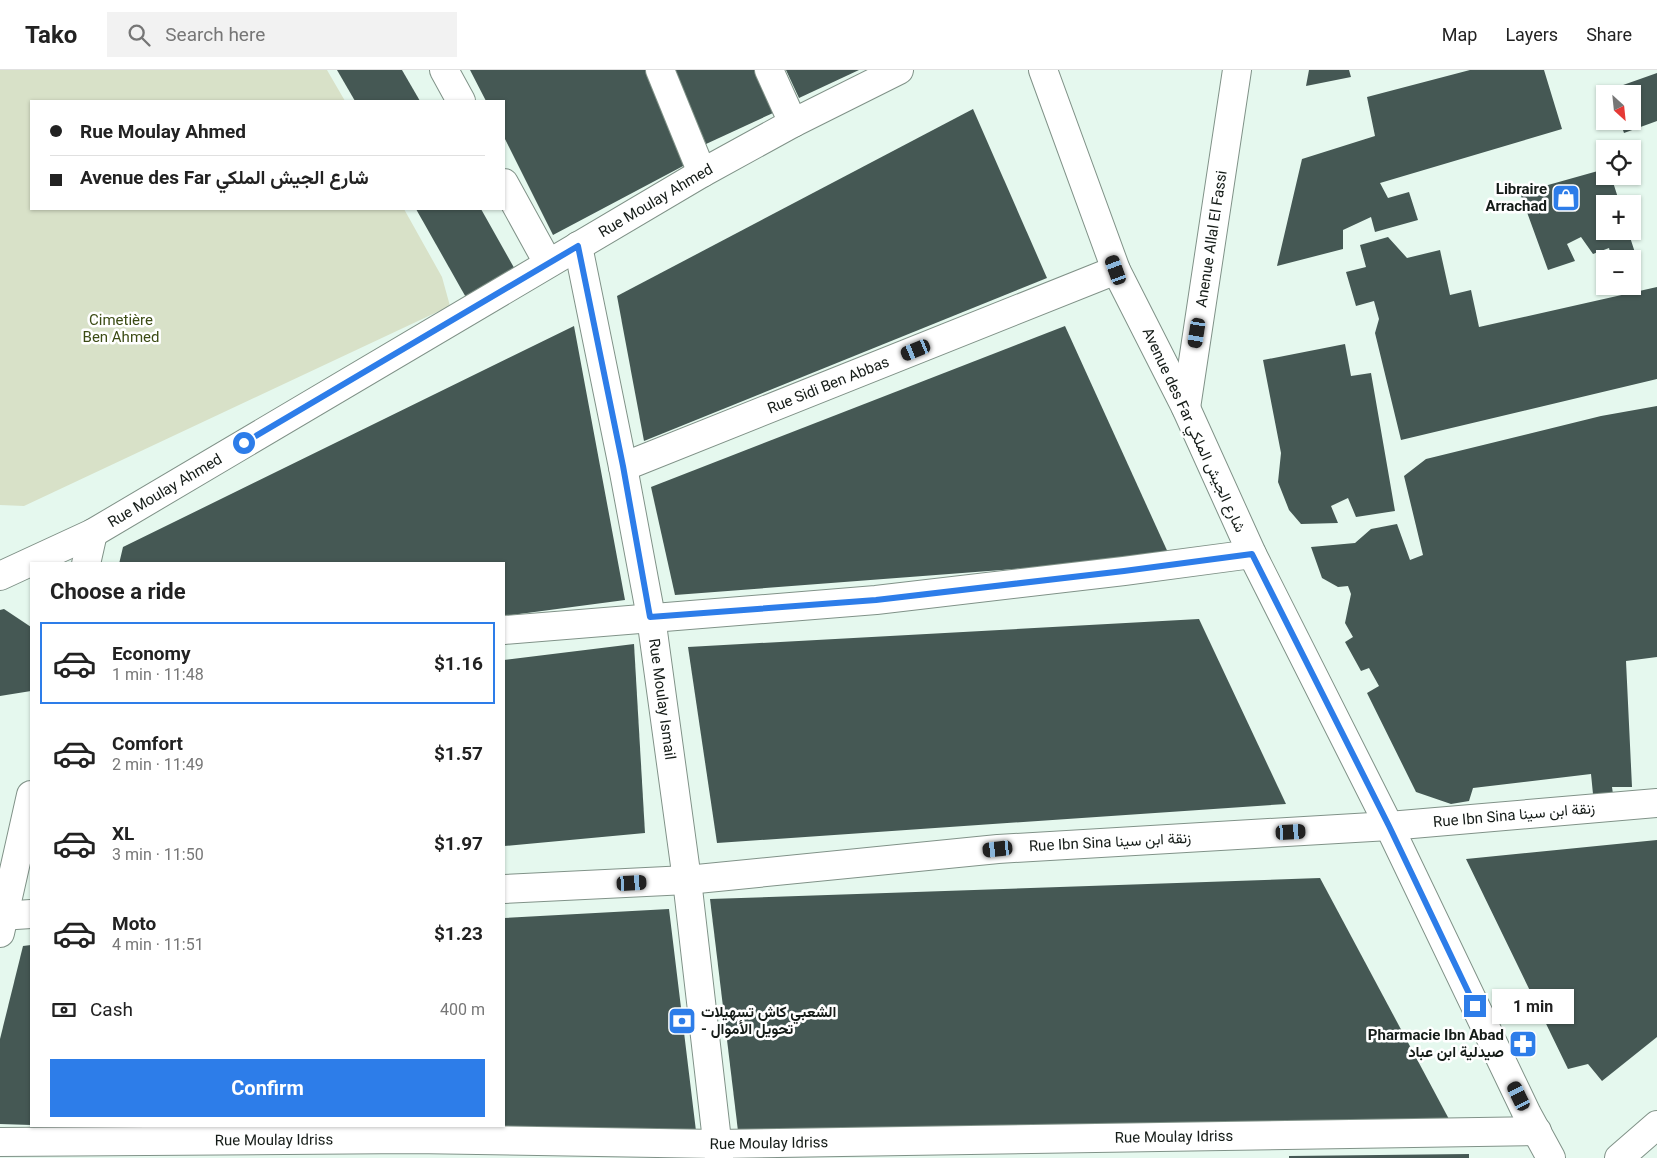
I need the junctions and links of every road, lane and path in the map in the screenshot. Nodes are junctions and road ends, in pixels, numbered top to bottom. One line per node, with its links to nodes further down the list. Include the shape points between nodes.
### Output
1 (444, 70): 7 (street)
2 (660, 70): 9 (street)
3 (769, 70): 8 (street)
4 (899, 70): 8 (street, Rue Moulay Ahmed)
5 (1043, 70): 13 (street, Avenue des Far شارع الجيش الملكي)
6 (1236, 70): 14 (street, Anenue Allal El Fassi)
7 (460, 100)
8 (793, 123): 9 (street, Rue Moulay Ahmed)
9 (702, 173): 11 (street, Rue Moulay Ahmed)
10 (505, 184): 12 (street)
11 (578, 246): 12 (street, Rue Moulay Ahmed); 15 (street, Rue Moulay Ismail)
12 (548, 263): 16 (street, Rue Moulay Ahmed)
13 (1116, 270): 14 (street, Avenue des Far شارع الجيش الملكي); 15 (street, Rue Sidi Ben Abbas)
14 (1186, 408): 17 (street, Avenue des Far شارع الجيش الملكي)
15 (623, 466): 22 (street, Rue Moulay Ismail)
16 (93, 533): 19 (street, Rue Moulay Ahmed); 20 (street)
17 (1252, 554): 22 (street, via 876,600); 26 (street, Avenue des Far شارع الجيش الملكي)
18 (30, 562): 21 (street, Rue Moulay Ahmed)
19 (30, 562)
20 (86, 562)
21 (0, 576)
22 (650, 617): 23 (street); 27 (street, Rue Moulay Ismail)
23 (505, 630)
24 (30, 799): 30 (street)
25 (1657, 803): 26 (street, Rue Ibn Sina زنقة ابن سينا)
26 (1389, 826): 27 (street, Rue Ibn Sina زنقة ابن سينا, via 998,849); 32 (street, Avenue des Far شارع الجيش الملكي)
27 (687, 880): 28 (street, Rue Ibn Sina زنقة ابن سينا); 35 (street, Rue Moulay Ismail)
28 (505, 890)
29 (30, 914): 30 (street)
30 (2, 921)
31 (1657, 1125): 37 (street)
32 (1538, 1131): 35 (street, Rue Moulay Idriss); 36 (street, Avenue des Far شارع الجيش الملكي)
33 (0, 1142): 34 (street, Rue Moulay Idriss)
34 (413, 1148): 35 (street, Rue Moulay Idriss)
35 (718, 1151)
36 (1551, 1158)
37 (1619, 1158)

